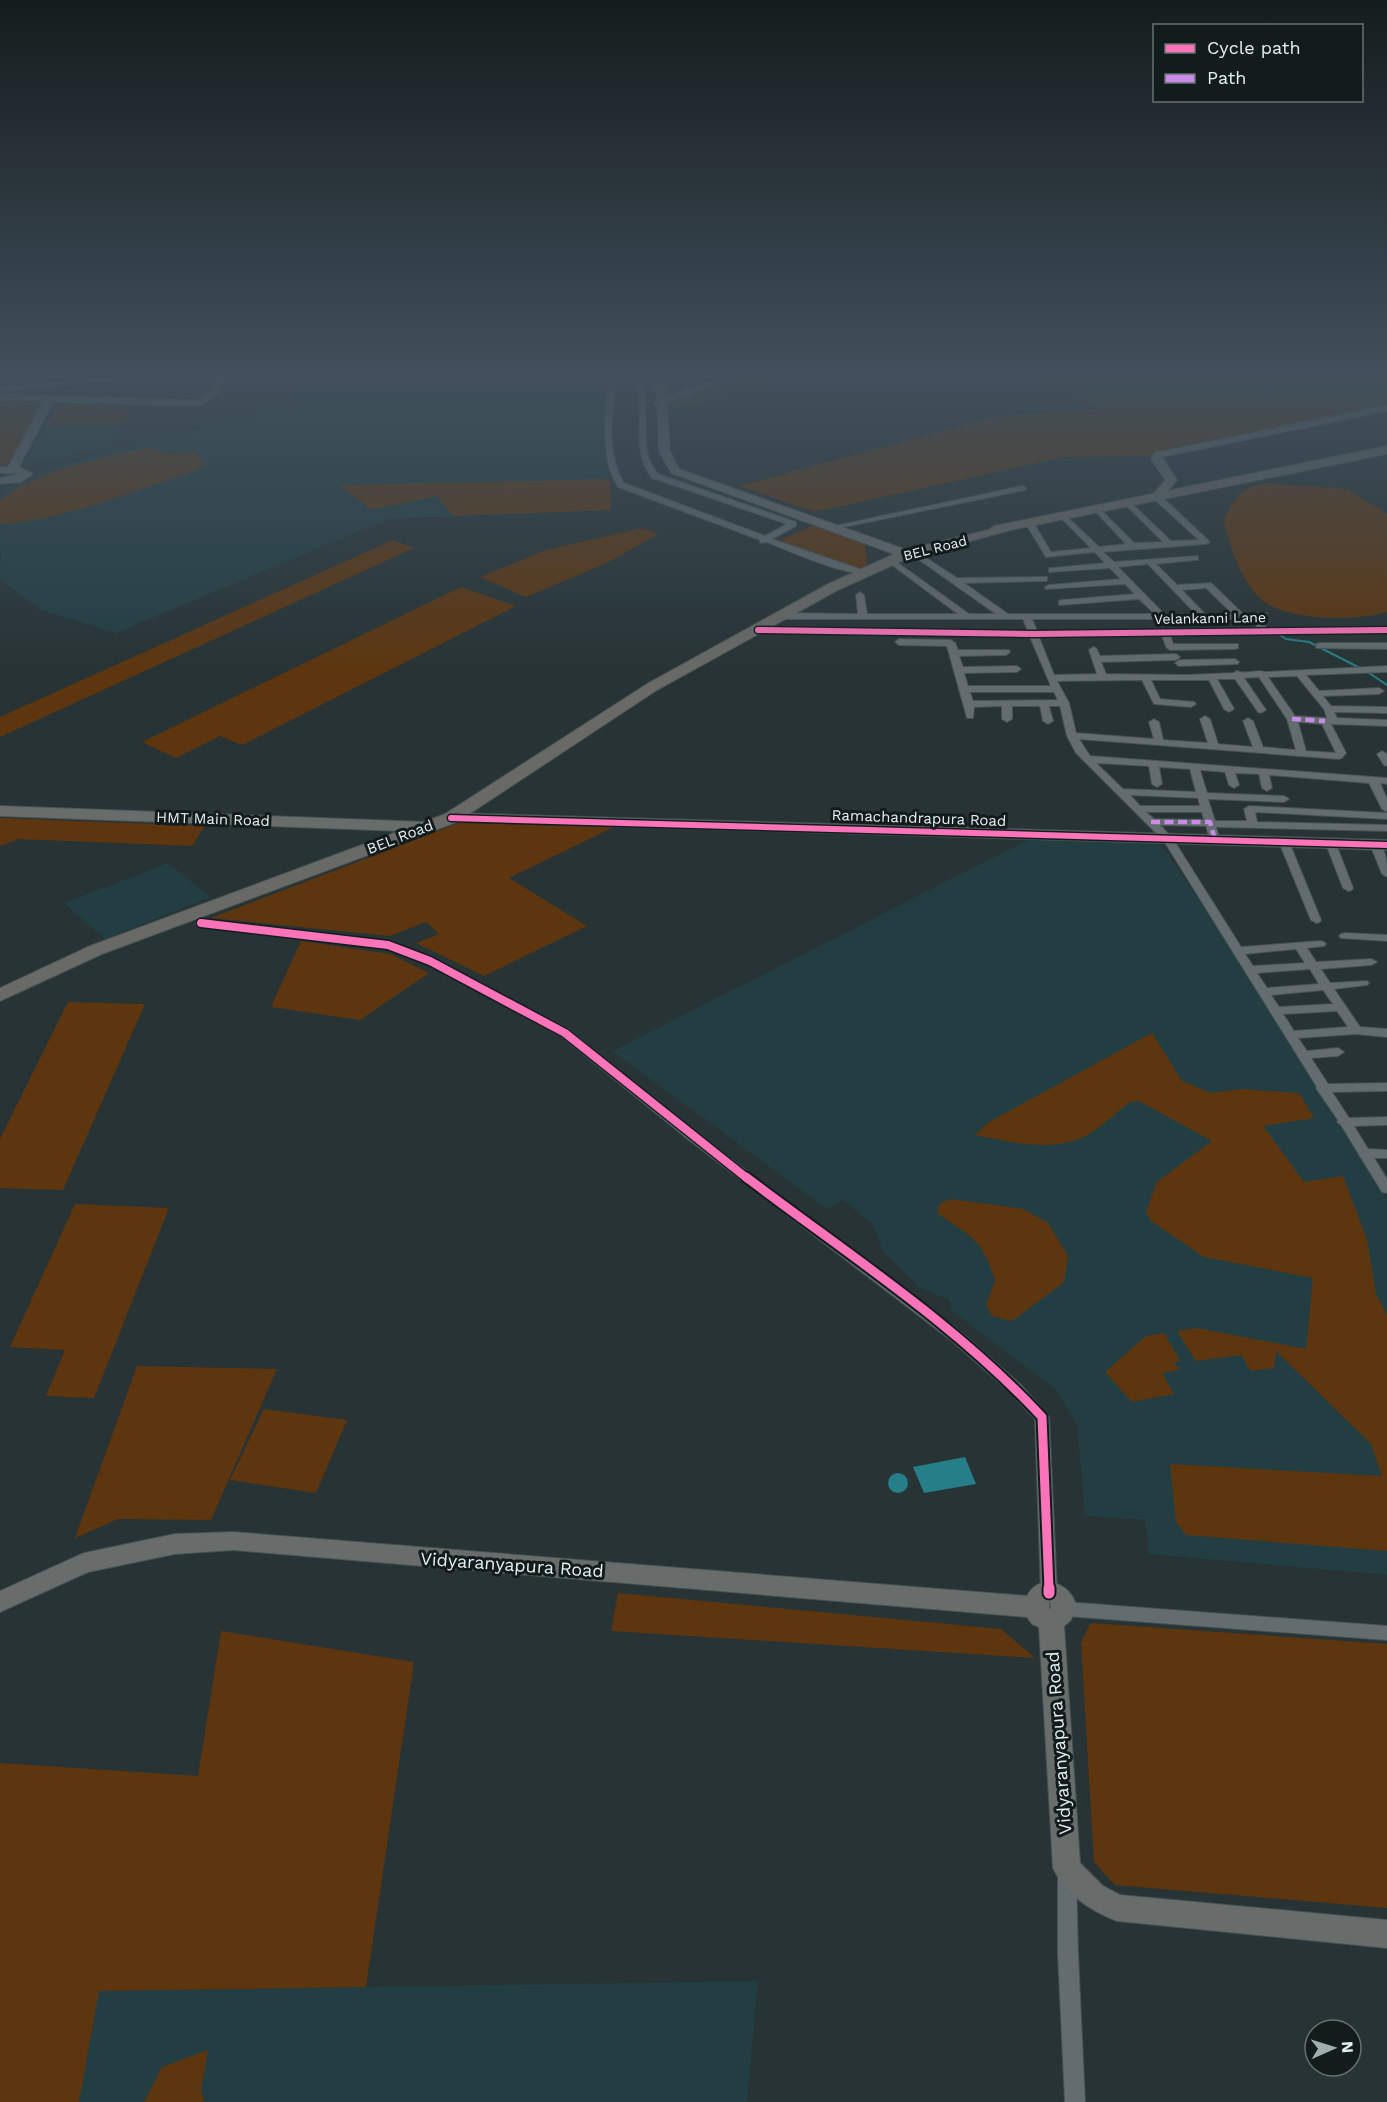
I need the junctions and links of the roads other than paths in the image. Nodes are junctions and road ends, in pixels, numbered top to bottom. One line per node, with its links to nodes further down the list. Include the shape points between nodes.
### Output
1 (614, 474): 16 (street, via 621,485)
2 (653, 474): 16 (street, via 793,524)
3 (677, 474): 20 (street)
4 (684, 474): 15 (street)
5 (1167, 474): 8 (street, via 1171,480)
6 (1264, 474): 8 (main road, BEL Road)
7 (1022, 488): 12 (street)
8 (1157, 497): 9 (main road, BEL Road); 17 (street, via 1206,542)
9 (1129, 504): 10 (main road, BEL Road); 17 (street)
10 (1100, 510): 11 (main road, BEL Road); 18 (street)
11 (1065, 517): 14 (main road, BEL Road); 19 (street)
12 (856, 522): 13 (street, via 865,527); 15 (street)
13 (884, 524)
14 (1030, 524): 19 (street, via 1049,555); 20 (main road, BEL Road)
15 (834, 527): 20 (street)
16 (759, 538): 24 (street)
17 (1169, 544): 18 (street)
18 (1132, 546): 19 (street)
19 (1097, 550): 23 (street)
20 (900, 554): 24 (main road, BEL Road); 26 (street); 28 (main road, BEL Road); 36 (street)
21 (1195, 558): 22 (street)
22 (1150, 562): 23 (street); 29 (street)
23 (1112, 565): 25 (street); 27 (street)
24 (858, 570): 28 (main road, BEL Road)
25 (1052, 570)
26 (955, 581): 27 (street); 37 (street)
27 (1127, 581): 31 (street)
28 (833, 587): 34 (main road, BEL Road)
29 (1176, 588): 40 (street); 41 (street, via 1208,585 1246,617)
30 (860, 595): 35 (street)
31 (1141, 596): 32 (street); 39 (street)
32 (1062, 603)
33 (1264, 615): 45 (street, via 1254,616)
34 (785, 616): 35 (street); 42 (main road, BEL Road)
35 (863, 616): 36 (street)
36 (966, 616): 37 (street)
37 (1005, 616): 38 (street)
38 (1026, 616): 39 (street); 48 (street)
39 (1161, 616): 40 (street)
40 (1203, 617): 41 (street)
41 (1220, 617): 44 (street)
42 (758, 630): 47 (street, Velankanni Lane); 116 (main road, BEL Road, via 652,687)
43 (1387, 630): 45 (street, Velankanni Lane)
44 (1228, 631): 45 (street, Velankanni Lane); 46 (street, Velankanni Lane)
45 (1264, 631)
46 (1165, 632): 48 (street, Velankanni Lane); 53 (street)
47 (948, 633): 48 (street, Velankanni Lane); 54 (street)
48 (1033, 634): 69 (street)
49 (899, 642): 54 (street)
50 (1235, 646): 53 (street)
51 (1319, 646): 52 (street)
52 (1387, 646)
53 (1170, 647): 58 (street)
54 (952, 648): 55 (street); 62 (street)
55 (1006, 652)
56 (1355, 653): 57 (street)
57 (1387, 654)
58 (1177, 660): 59 (street); 67 (street, via 1094,654); 70 (street)
59 (1235, 662)
60 (1017, 669): 62 (street)
61 (1387, 669): 63 (street)
62 (959, 670): 72 (street)
63 (1299, 672): 64 (street); 74 (street)
64 (1261, 673): 65 (street); 87 (street)
65 (1237, 674): 66 (street); 82 (street)
66 (1211, 676): 70 (street); 80 (street)
67 (1102, 677): 68 (street); 69 (street)
68 (1145, 677): 70 (street); 79 (street, via 1157,702)
69 (1051, 678): 71 (street)
70 (1187, 678)
71 (1057, 688): 72 (street); 77 (street)
72 (965, 689): 78 (street)
73 (1378, 691): 74 (street)
74 (1316, 694): 81 (street)
75 (1007, 703): 76 (street); 78 (street); 86 (street)
76 (1044, 703): 77 (street); 88 (street)
77 (1064, 703): 93 (street)
78 (969, 704): 84 (street)
79 (1191, 704)
80 (1229, 709)
81 (1328, 709): 83 (street); 90 (street)
82 (1261, 710)
83 (1387, 710)
84 (970, 716)
85 (1205, 718): 95 (street)
86 (1007, 719)
87 (1292, 719): 90 (street); 97 (street)
88 (1048, 721)
89 (1248, 721): 96 (street)
90 (1329, 721): 92 (street); 97 (street, via 1341,754)
91 (1154, 722): 94 (street)
92 (1387, 723)
93 (1072, 736): 94 (street); 98 (street)
94 (1159, 742): 95 (street)
95 (1214, 746): 96 (street)
96 (1258, 750): 97 (street)
97 (1302, 754)
98 (1088, 759): 99 (street); 108 (street)
99 (1153, 763): 100 (street); 105 (street)
100 (1194, 766): 101 (street); 109 (street)
101 (1229, 769): 102 (street); 106 (street)
102 (1263, 772): 103 (street); 107 (street)
103 (1373, 780): 104 (street); 111 (street)
104 (1387, 781)
105 (1157, 784)
106 (1234, 785)
107 (1267, 788)
108 (1121, 792): 109 (street); 112 (street)
109 (1202, 796): 110 (street); 113 (street)
110 (1284, 799)
111 (1387, 808)
112 (1137, 809): 113 (street); 117 (street)
113 (1206, 809): 118 (street)
114 (0, 811): 120 (street, HMT Main Road)
115 (1387, 816): 119 (street, via 1249,809)
116 (451, 818): 120 (main road, BEL Road); 122 (street, Ramachandrapura Road)
117 (1151, 822): 118 (street); 122 (street)
118 (1210, 822): 119 (street); 123 (street)
119 (1252, 823): 121 (street)
120 (427, 827): 142 (main road, BEL Road, via 96,950)
121 (1387, 828)
122 (1168, 839): 123 (street, Ramachandrapura Road); 135 (street)
123 (1215, 840): 124 (street, Ramachandrapura Road)
124 (1284, 842): 125 (street, Ramachandrapura Road); 129 (street)
125 (1331, 844): 126 (street, Ramachandrapura Road); 128 (street)
126 (1381, 844): 127 (street)
127 (1387, 874)
128 (1348, 888)
129 (1316, 920)
130 (201, 923): 158 (street, via 374,942 404,950 544,1021 579,1043 693,1137 931,1317 999,1373 1042,1417)
131 (1346, 936): 132 (street)
132 (1387, 938)
133 (1320, 944): 134 (street)
134 (1299, 945): 135 (street); 137 (street)
135 (1238, 951): 138 (street)
136 (1371, 962): 137 (street)
137 (1312, 965): 138 (street); 140 (street)
138 (1250, 970): 141 (street)
139 (1363, 983): 140 (street)
140 (1328, 985): 141 (street); 143 (street)
141 (1265, 992): 144 (street)
142 (0, 995)
143 (1342, 1007): 144 (street); 145 (street)
144 (1276, 1011): 147 (street)
145 (1356, 1030): 146 (street); 147 (street)
146 (1387, 1033)
147 (1290, 1035): 149 (street)
148 (1338, 1052): 149 (street)
149 (1302, 1055): 151 (street)
150 (1387, 1087): 151 (street)
151 (1322, 1088): 153 (street)
152 (1387, 1121): 153 (street)
153 (1343, 1122): 154 (street)
154 (1364, 1153): 155 (street); 156 (street)
155 (1387, 1154)
156 (1387, 1190)
157 (0, 1602): 158 (street, Vidyaranyapura Road, via 84,1563 175,1544 233,1541)
158 (1050, 1607): 159 (street); 160 (street, Vidyaranyapura Road)
159 (1387, 1633)
160 (1067, 1868): 161 (street, via 1093,1895 1117,1908); 162 (street)
161 (1387, 1934)
162 (1075, 2102)

